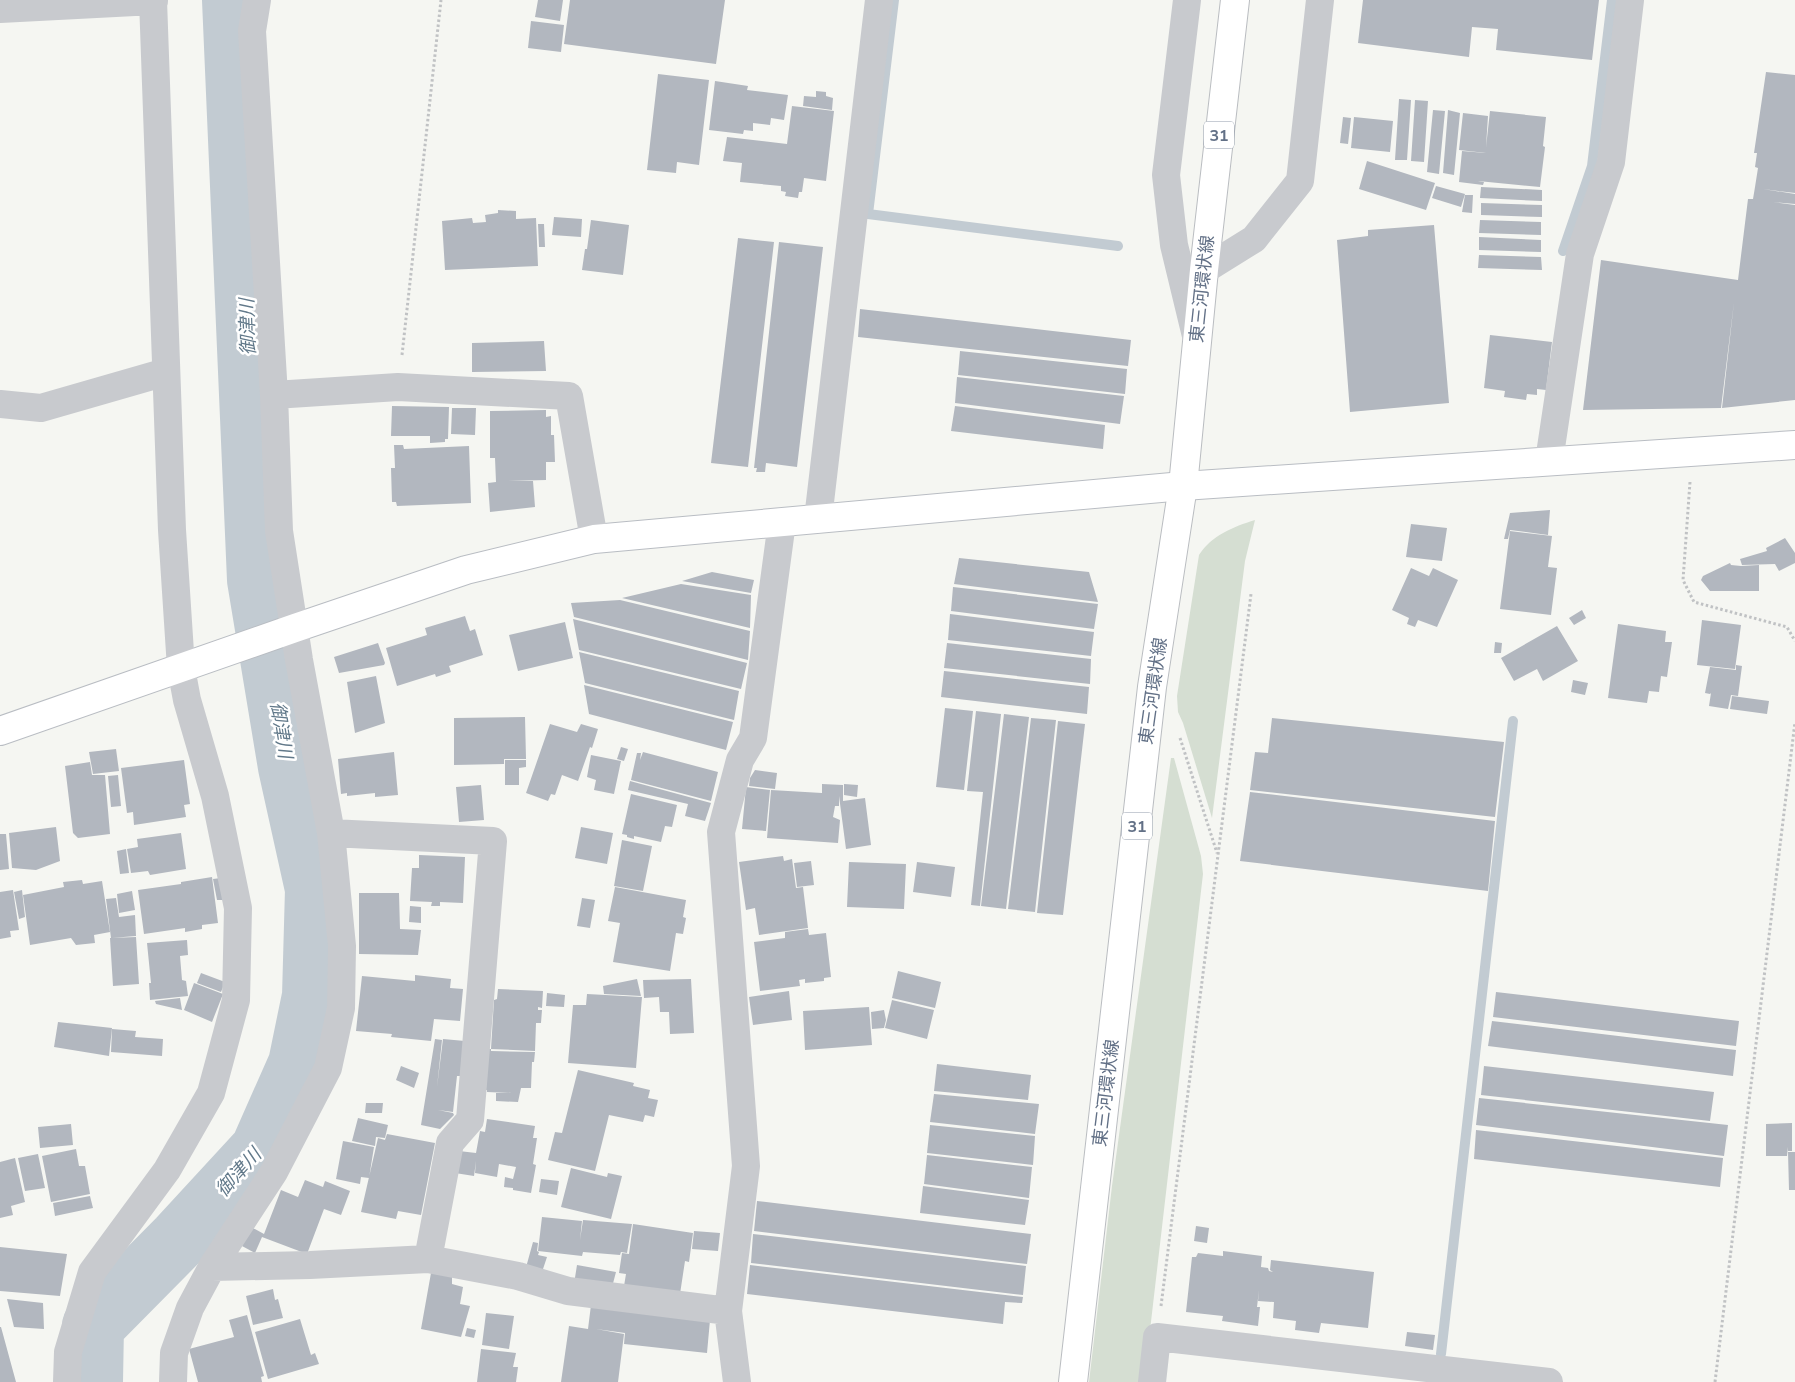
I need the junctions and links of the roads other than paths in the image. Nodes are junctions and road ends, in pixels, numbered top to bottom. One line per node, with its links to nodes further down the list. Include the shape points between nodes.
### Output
1 (154, 0): 8 (street); 11 (street)
2 (257, 0): 12 (street, via 252,31)
3 (879, 0): 17 (street)
4 (1188, 0): 10 (street, via 1166,175 1174,245)
5 (1234, 0): 9 (street, 東三河環状線 / 31)
6 (1320, 0): 9 (street, via 1300,182 1254,239)
7 (1630, 0): 15 (street, via 1612,162 1580,254)
8 (0, 10)
9 (1204, 270): 10 (street, 東三河環状線 / 31)
10 (1197, 340): 16 (street, 東三河環状線 / 31)
11 (166, 372): 13 (street, via 41,408); 21 (street, via 172,530)
12 (274, 395): 19 (street, via 398,388 569,396); 20 (street, via 279,531)
13 (0, 404)
14 (1795, 445): 15 (street)
15 (1549, 461): 16 (street)
16 (1184, 486): 17 (street); 30 (street, 東三河環状線 / 31, via 1152,687)
17 (818, 519): 18 (street)
18 (782, 522): 19 (street); 26 (street, via 753,738 740,760 721,832 746,1166)
19 (594, 540): 20 (street, via 466,570)
20 (290, 630): 21 (street); 23 (street)
21 (185, 667): 22 (street); 27 (street, via 187,700 214,796 238,908 236,1000 211,1092 167,1170 92,1272 68,1352)
22 (0, 731)
23 (331, 833): 24 (street, via 493,841 470,1120 450,1143); 25 (street, via 342,946 341,1008 328,1068 274,1172)
24 (428, 1259): 25 (street); 26 (street, via 518,1276 568,1291)
25 (212, 1267): 28 (street, via 190,1308 174,1353)
26 (728, 1311): 29 (street)
27 (67, 1382)
28 (172, 1382)
29 (738, 1382)
30 (1072, 1382)
31 (1152, 1382): 32 (street, via 1158,1337)
32 (1549, 1382)

